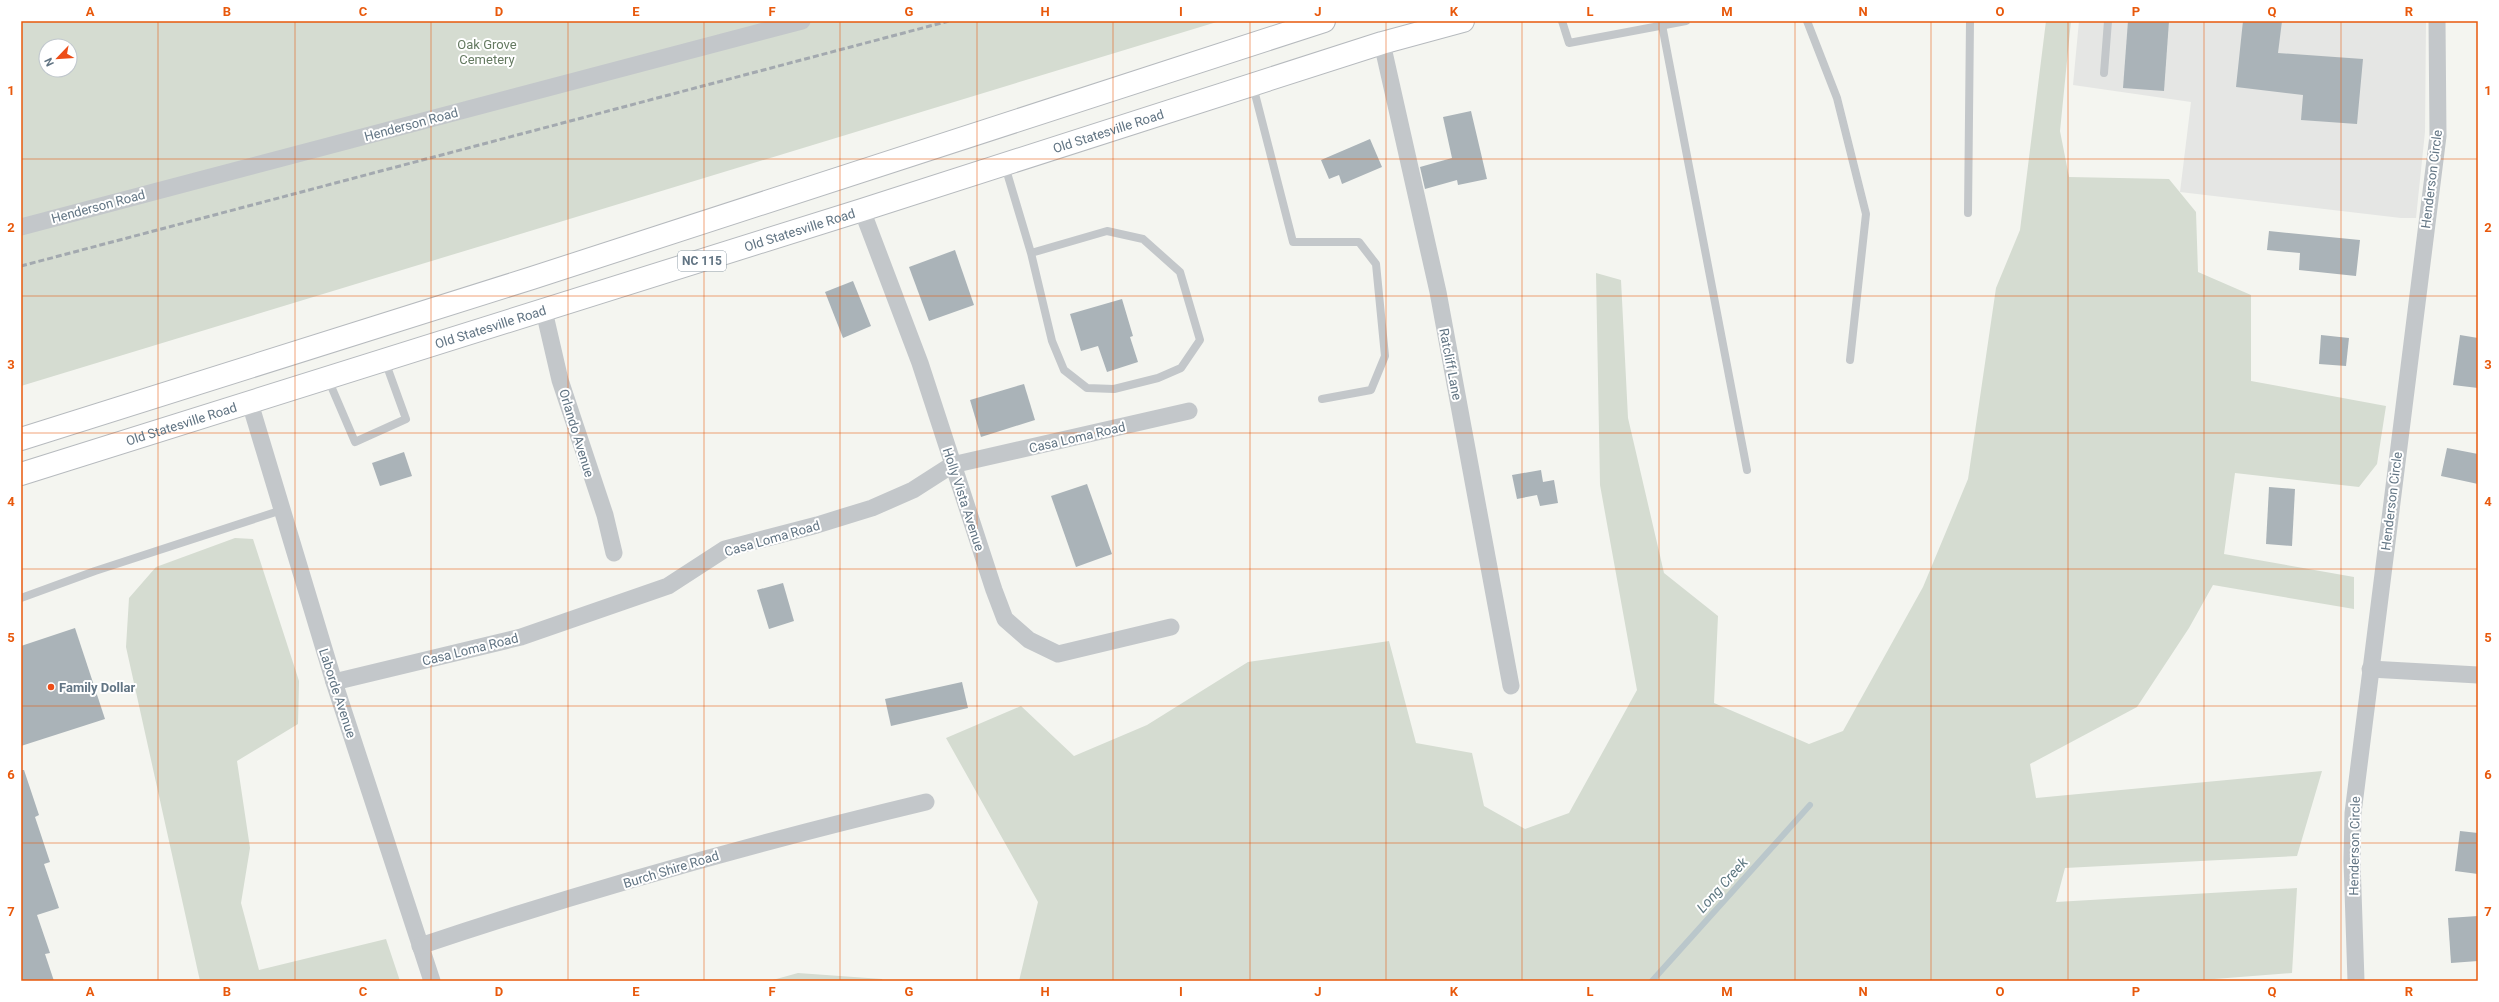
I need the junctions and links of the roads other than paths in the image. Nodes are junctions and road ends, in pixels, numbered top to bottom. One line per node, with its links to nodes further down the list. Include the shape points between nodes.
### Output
1 (802, 21): 17 (street, Henderson Road)
2 (1324, 21): 26 (main road, via 532,278)
3 (1463, 21): 11 (main road, Old Statesville Road / NC 115)
4 (1562, 21): 10 (lane, via 1569,43)
5 (1686, 21): 10 (lane)
6 (1807, 21): 20 (lane, via 1837,98 1866,214)
7 (1970, 21): 16 (lane)
8 (2108, 21): 12 (lane)
9 (2437, 21): 34 (street, Henderson Circle, via 2438,136)
10 (1662, 26): 28 (lane)
11 (1382, 43): 13 (main road, Old Statesville Road / NC 115); 37 (street, Ratcliff Lane, via 1438,292)
12 (2104, 73)
13 (1253, 86): 14 (main road, Old Statesville Road / NC 115); 23 (lane, via 1293,242 1359,242 1376,264 1385,356 1371,390)
14 (1004, 165): 15 (main road, Old Statesville Road / NC 115); 18 (lane)
15 (862, 210): 19 (main road, Old Statesville Road / NC 115); 27 (street, Holly Vista Avenue, via 920,363)
16 (1968, 213)
17 (21, 227)
18 (1031, 253): 18 (lane, via 1052,341 1058,356 1064,370 1087,388 1114,389 1164,376 1181,368 1200,340 1180,272 1144,239 1106,231)
19 (544, 311): 21 (main road, Old Statesville Road / NC 115); 31 (street, Orlando Avenue, via 560,380 605,515)
20 (1850, 360)
21 (385, 361): 22 (main road, Old Statesville Road / NC 115); 22 (lane, via 406,419 355,442)
22 (328, 379): 24 (main road, Old Statesville Road / NC 115)
23 (1322, 399)
24 (250, 403): 29 (main road, Old Statesville Road / NC 115); 30 (street, Laborde Avenue)
25 (1189, 411): 27 (street, Casa Loma Road)
26 (21, 439)
27 (952, 465): 33 (street, Holly Vista Avenue, via 1005,619 1029,640 1058,654); 36 (street, Casa Loma Road, via 912,490 872,508 725,549 685,577 655,591 521,637)
28 (1747, 470)
29 (21, 474)
30 (282, 510): 32 (lane); 36 (street, Laborde Avenue)
31 (614, 553)
32 (21, 598)
33 (1171, 626)
34 (2370, 669): 35 (street); 41 (street, Henderson Circle, via 2353,813)
35 (2478, 674)
36 (334, 682): 39 (street, Laborde Avenue)
37 (1511, 686)
38 (926, 802): 39 (street, Burch Shire Road, via 724,853 512,915)
39 (420, 946): 40 (street, Laborde Avenue)
40 (432, 981)
41 (2356, 981)

